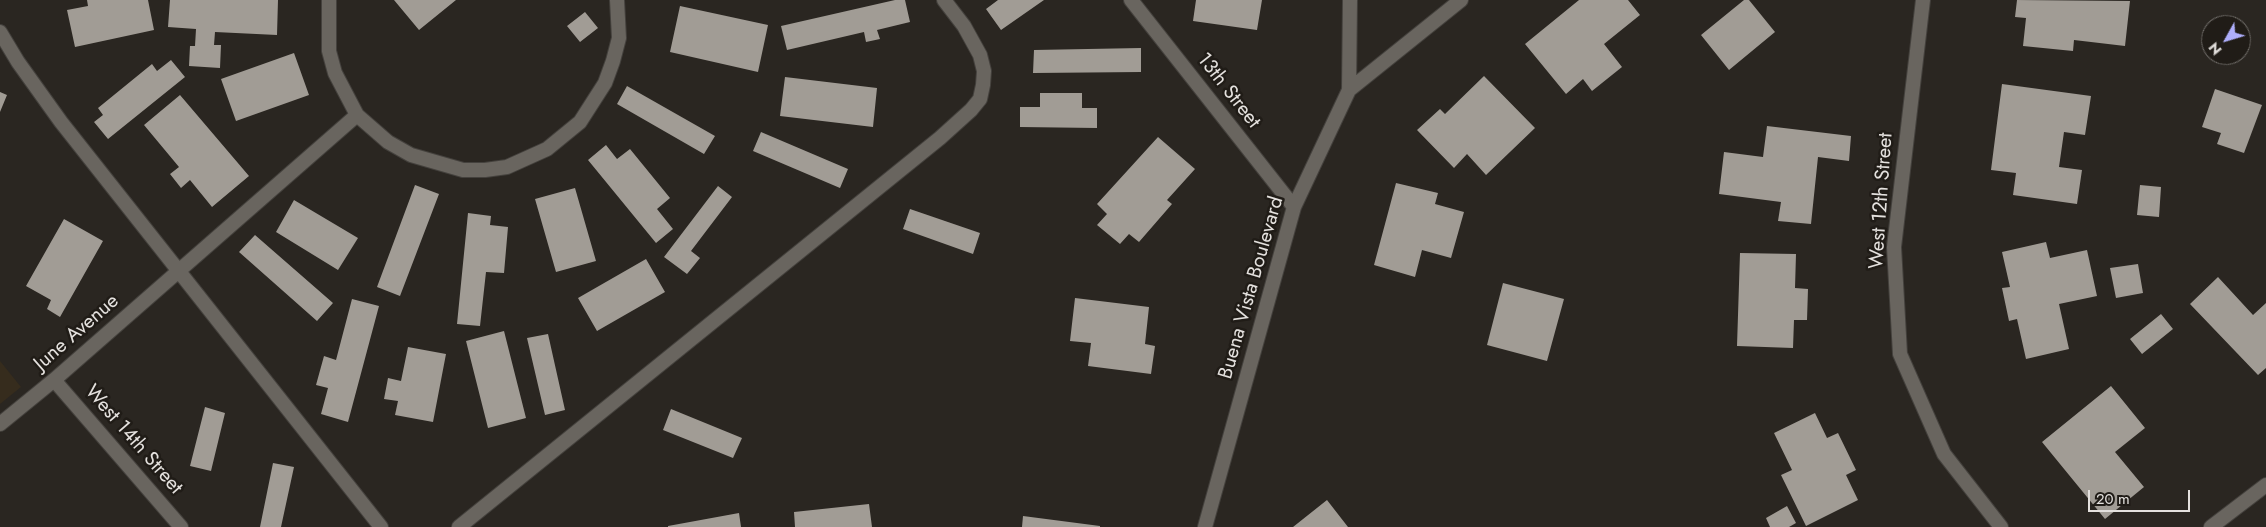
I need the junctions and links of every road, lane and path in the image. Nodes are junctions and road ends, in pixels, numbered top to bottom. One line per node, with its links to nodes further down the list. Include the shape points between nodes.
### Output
1 (329, 0): 10 (street, via 329,50 335,73)
2 (617, 0): 10 (street, via 619,38 605,83 594,104 563,137 526,159 507,167 485,170 439,165 388,142)
3 (944, 0): 18 (street, via 964,26 980,55 984,71 980,98 971,110)
4 (1131, 0): 11 (street, 13th Street)
5 (1350, 0): 9 (street)
6 (1461, 0): 9 (street, Buena Vista Boulevard)
7 (1923, 0): 20 (street, West 12th Street, via 1894,247 1900,354 1944,454)
8 (0, 32): 12 (street, via 61,122)
9 (1349, 90): 11 (street, Buena Vista Boulevard)
10 (357, 115): 12 (street, June Avenue)
11 (1294, 208): 19 (street, Buena Vista Boulevard)
12 (180, 271): 13 (street, June Avenue); 17 (street)
13 (54, 380): 14 (street, June Avenue); 16 (street, West 14th Street)
14 (0, 424)
15 (2266, 485): 21 (street)
16 (181, 527)
17 (381, 527)
18 (459, 527)
19 (1205, 527)
20 (2001, 527)
21 (2211, 527)

